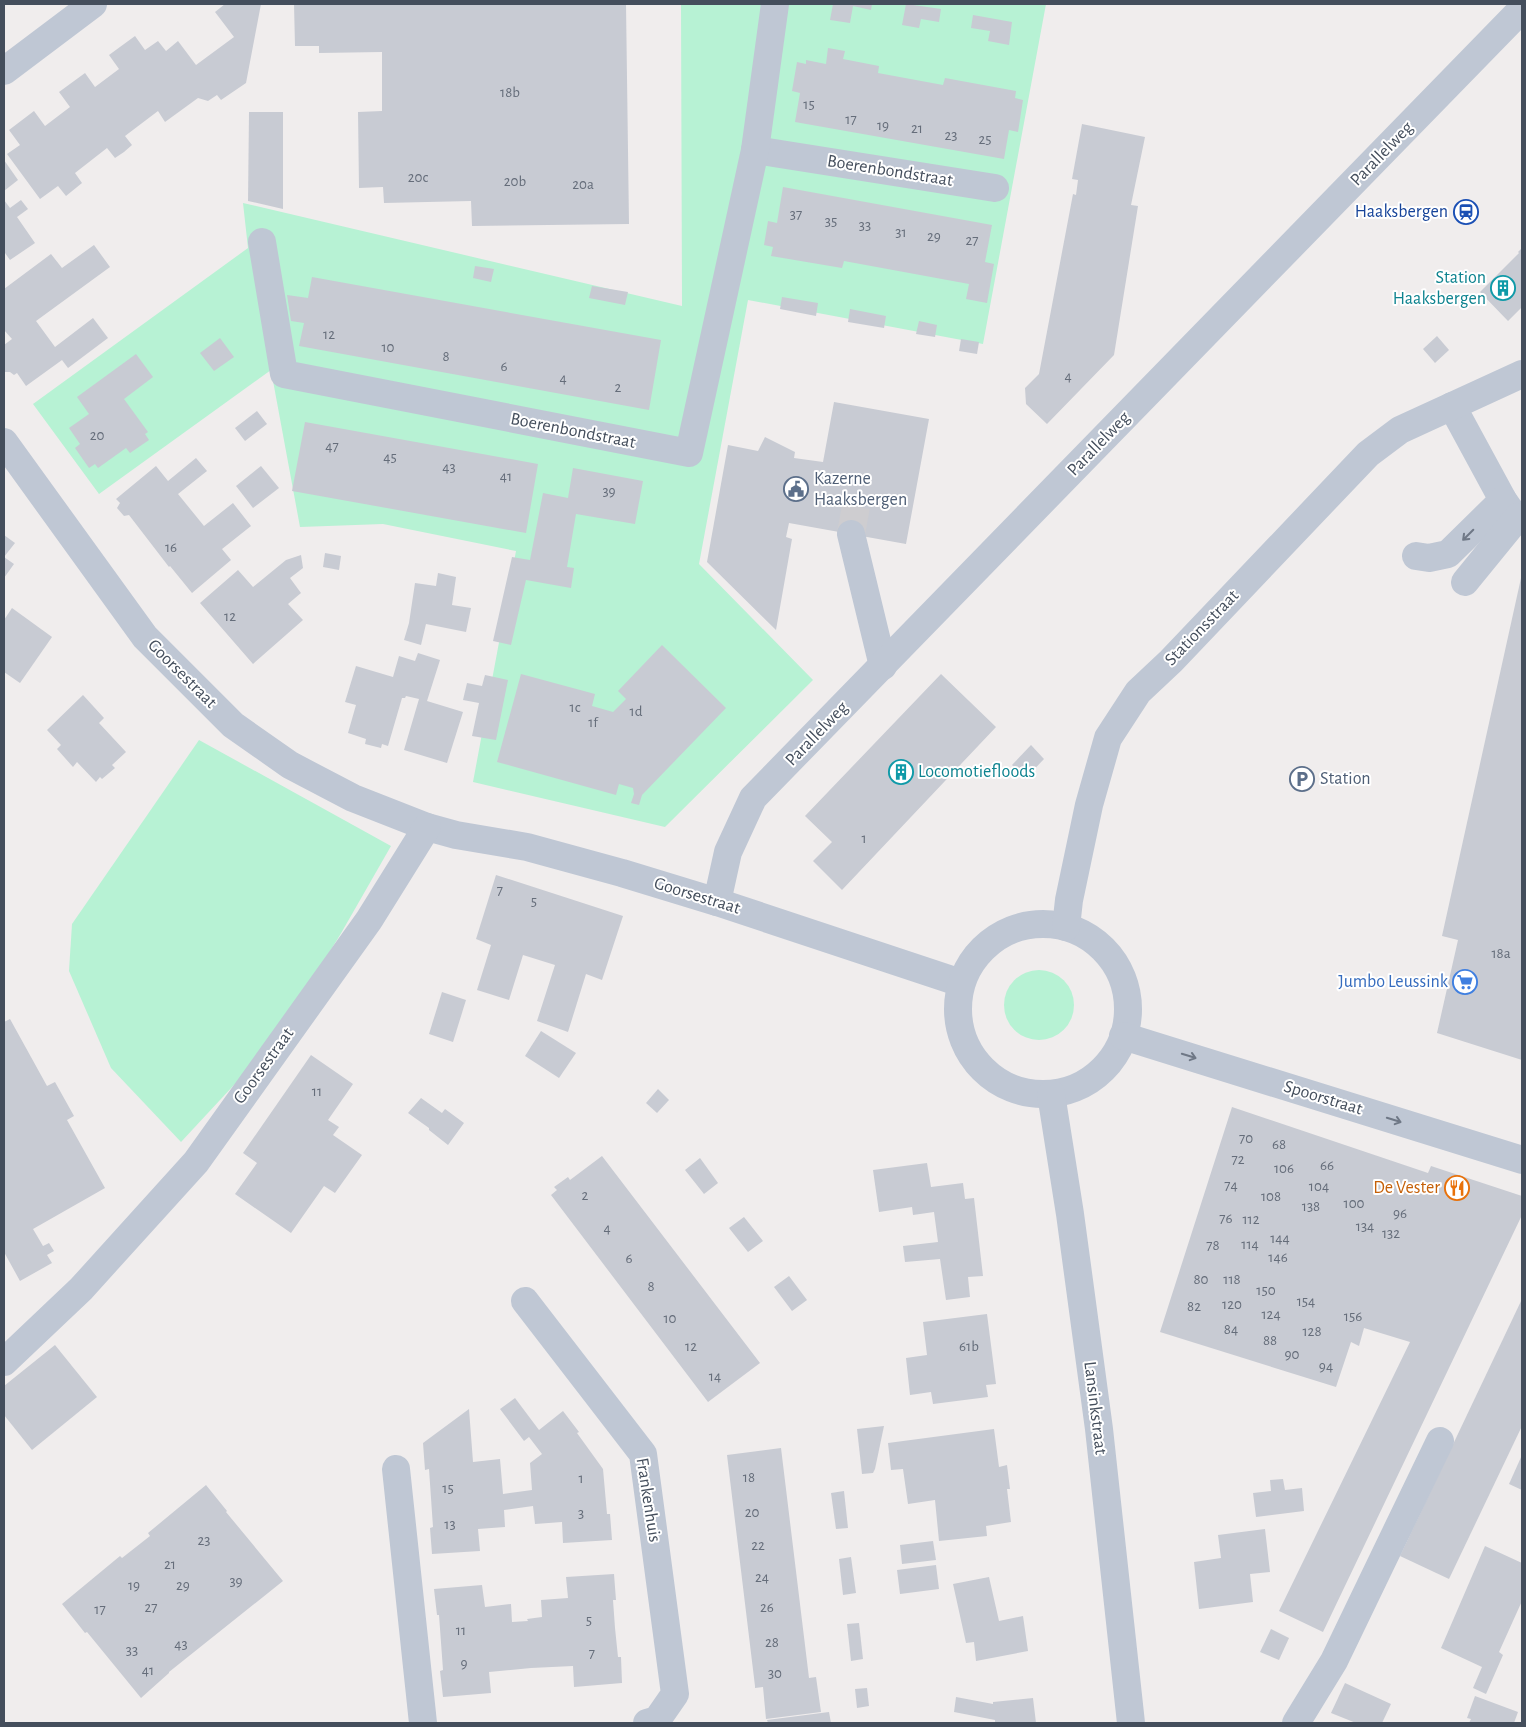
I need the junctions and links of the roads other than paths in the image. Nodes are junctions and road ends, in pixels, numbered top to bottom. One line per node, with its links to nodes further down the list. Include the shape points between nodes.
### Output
1 (93, 4): 4 (street)
2 (775, 4): 5 (street, Boerenbondstraat)
3 (1522, 9): 15 (street, Parallelweg)
4 (4, 71)
5 (755, 150): 6 (street, Boerenbondstraat); 7 (street, Boerenbondstraat, via 689,453 284,374)
6 (995, 188)
7 (262, 242)
8 (1522, 374): 9 (street, Stationsstraat)
9 (1452, 406): 11 (street); 18 (street, Stationsstraat, via 1400,430 1368,454 1138,692 1108,738 1088,805)
10 (4, 442): 16 (street, Goorsestraat, via 145,637 233,725 290,765 353,798)
11 (1514, 512): 13 (street, one-way to 13, via 1448,554 1429,558); 14 (street)
12 (851, 534): 15 (street)
13 (1416, 556)
14 (1464, 582)
15 (883, 666): 17 (street, Parallelweg, via 753,798 728,852)
16 (427, 827): 17 (street, Goorsestraat, via 527,847); 24 (street, Goorsestraat, via 369,920 196,1162 81,1289)
17 (718, 902): 19 (street, Goorsestraat)
18 (1066, 927): 19 (street, via 1029,925 1002,934 980,951); 20 (street, via 1084,934 1113,960 1123,978)
19 (961, 983): 21 (street, via 957,1001 962,1038 982,1069 1014,1089)
20 (1133, 1039): 21 (street, via 1088,1081 1070,1090); 22 (street, Spoorstraat, one-way to 22)
21 (1051, 1094): 29 (street, Lansinkstraat, via 1099,1429)
22 (1522, 1160)
23 (525, 1301): 27 (street, Frankenhuis, via 643,1454 675,1694)
24 (4, 1362)
25 (1440, 1441): 30 (street, via 1334,1661)
26 (396, 1469): 28 (street)
27 (657, 1722)
28 (422, 1723)
29 (1131, 1723)
30 (1296, 1723)

